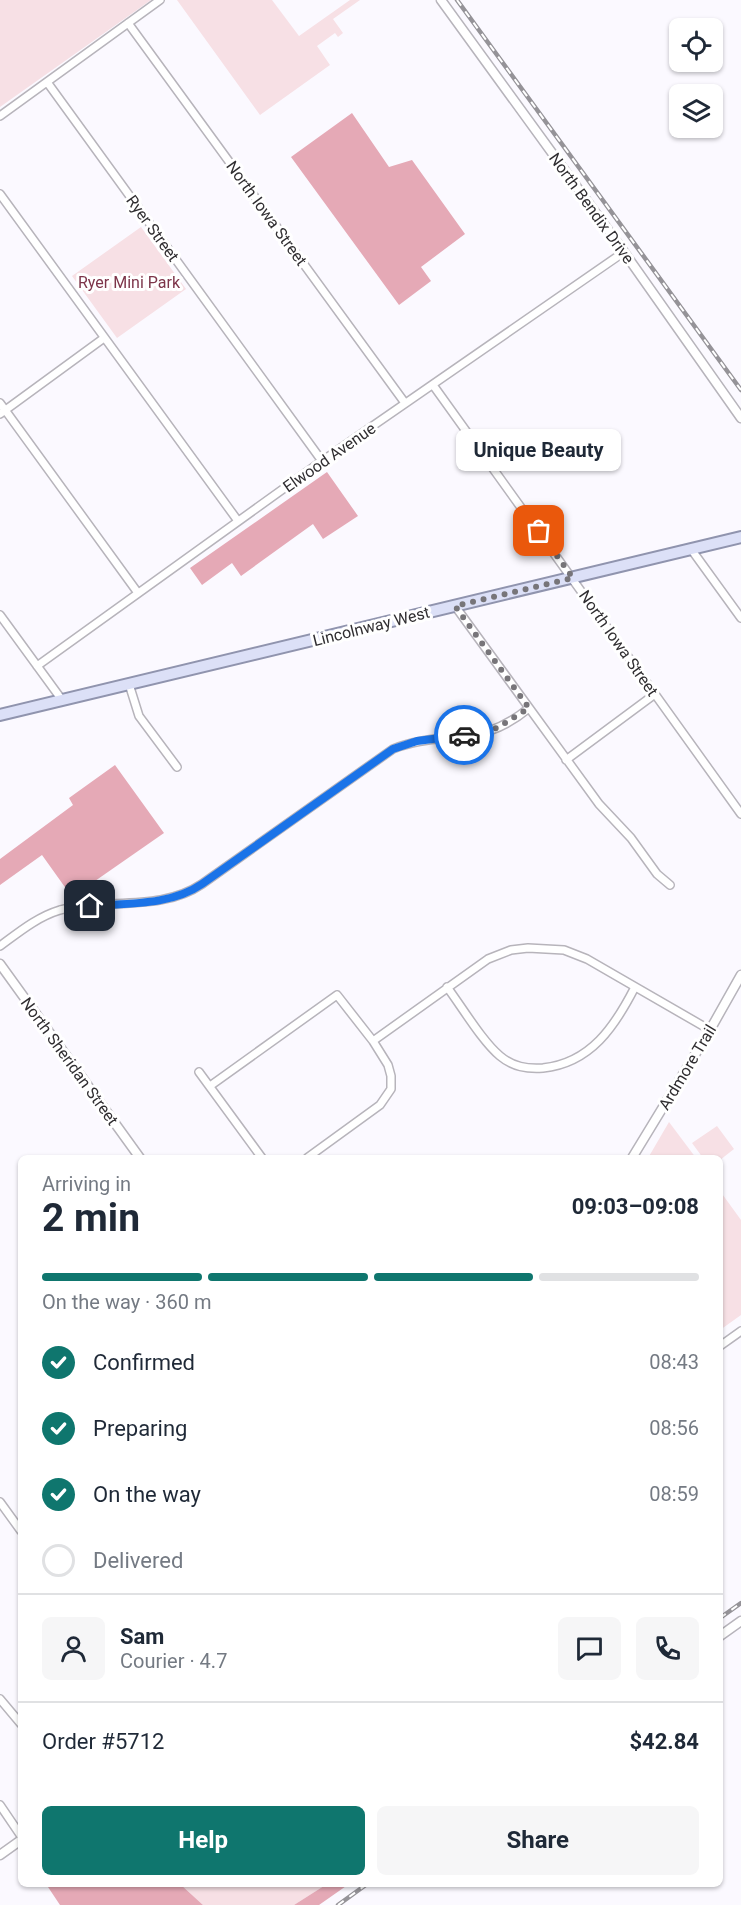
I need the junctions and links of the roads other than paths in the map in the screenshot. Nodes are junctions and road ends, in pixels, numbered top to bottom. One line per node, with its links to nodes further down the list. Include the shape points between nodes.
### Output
1 (160, 0): 3 (street)
2 (441, 0): 7 (street, North Bendix Drive)
3 (128, 22): 4 (street); 10 (street, North Iowa Street)
4 (47, 82): 5 (street); 14 (street, Ryer Street)
5 (0, 116)
6 (0, 194): 8 (street)
7 (624, 252): 9 (street, Elwood Avenue); 13 (street, North Bendix Drive)
8 (104, 338): 12 (street); 15 (street)
9 (433, 385): 10 (street, Elwood Avenue); 18 (street, North Iowa Street)
10 (405, 403): 14 (street, Elwood Avenue)
11 (0, 404): 12 (street)
12 (3, 412): 19 (street)
13 (741, 418)
14 (322, 461): 15 (street, Elwood Avenue)
15 (238, 521): 19 (street, Elwood Avenue)
16 (741, 537): 17 (main road, Lincolnway West)
17 (691, 549): 18 (main road, Lincolnway West); 22 (street)
18 (573, 578): 20 (main road, Lincolnway West); 25 (street, North Iowa Street)
19 (138, 593): 23 (street, Elwood Avenue)
20 (455, 606): 24 (main road, Lincolnway West); 27 (street)
21 (0, 615): 23 (street)
22 (741, 618)
23 (37, 666): 26 (street)
24 (129, 684): 26 (main road, Lincolnway West); 30 (street, via 139,716)
25 (655, 694): 29 (street); 31 (street, North Iowa Street)
26 (62, 700): 28 (main road, Lincolnway West)
27 (529, 708): 29 (street); 33 (street, via 487,731 417,741 393,749 185,894 163,900 62,910 33,922)
28 (0, 715)
29 (566, 759): 32 (street, via 599,804)
30 (177, 767)
31 (741, 814)
32 (670, 885)
33 (0, 946)
34 (0, 964): 42 (street, North Sheridan Street)
35 (741, 975): 38 (street, Ardmore Trail)
36 (447, 987): 37 (street, via 488,959 528,948 564,950); 37 (street, via 498,1055 515,1065 534,1069 564,1064 594,1047 612,1027); 39 (street)
37 (636, 987): 38 (street)
38 (710, 1030): 45 (street, Ardmore Trail)
39 (373, 1041): 41 (street, via 337,995); 44 (street, via 391,1076 386,1099)
40 (199, 1072): 41 (street)
41 (210, 1086): 43 (street)
42 (138, 1155)
43 (260, 1155)
44 (311, 1155)
45 (634, 1155)
46 (741, 1331): 47 (street)
47 (723, 1344)
48 (0, 1502): 49 (street)
49 (18, 1527)
50 (741, 1621): 51 (street)
51 (723, 1634)
52 (0, 1699): 53 (street)
53 (18, 1720)
54 (0, 1805): 55 (street)
55 (18, 1833)
56 (18, 1840): 57 (street)
57 (0, 1855)

